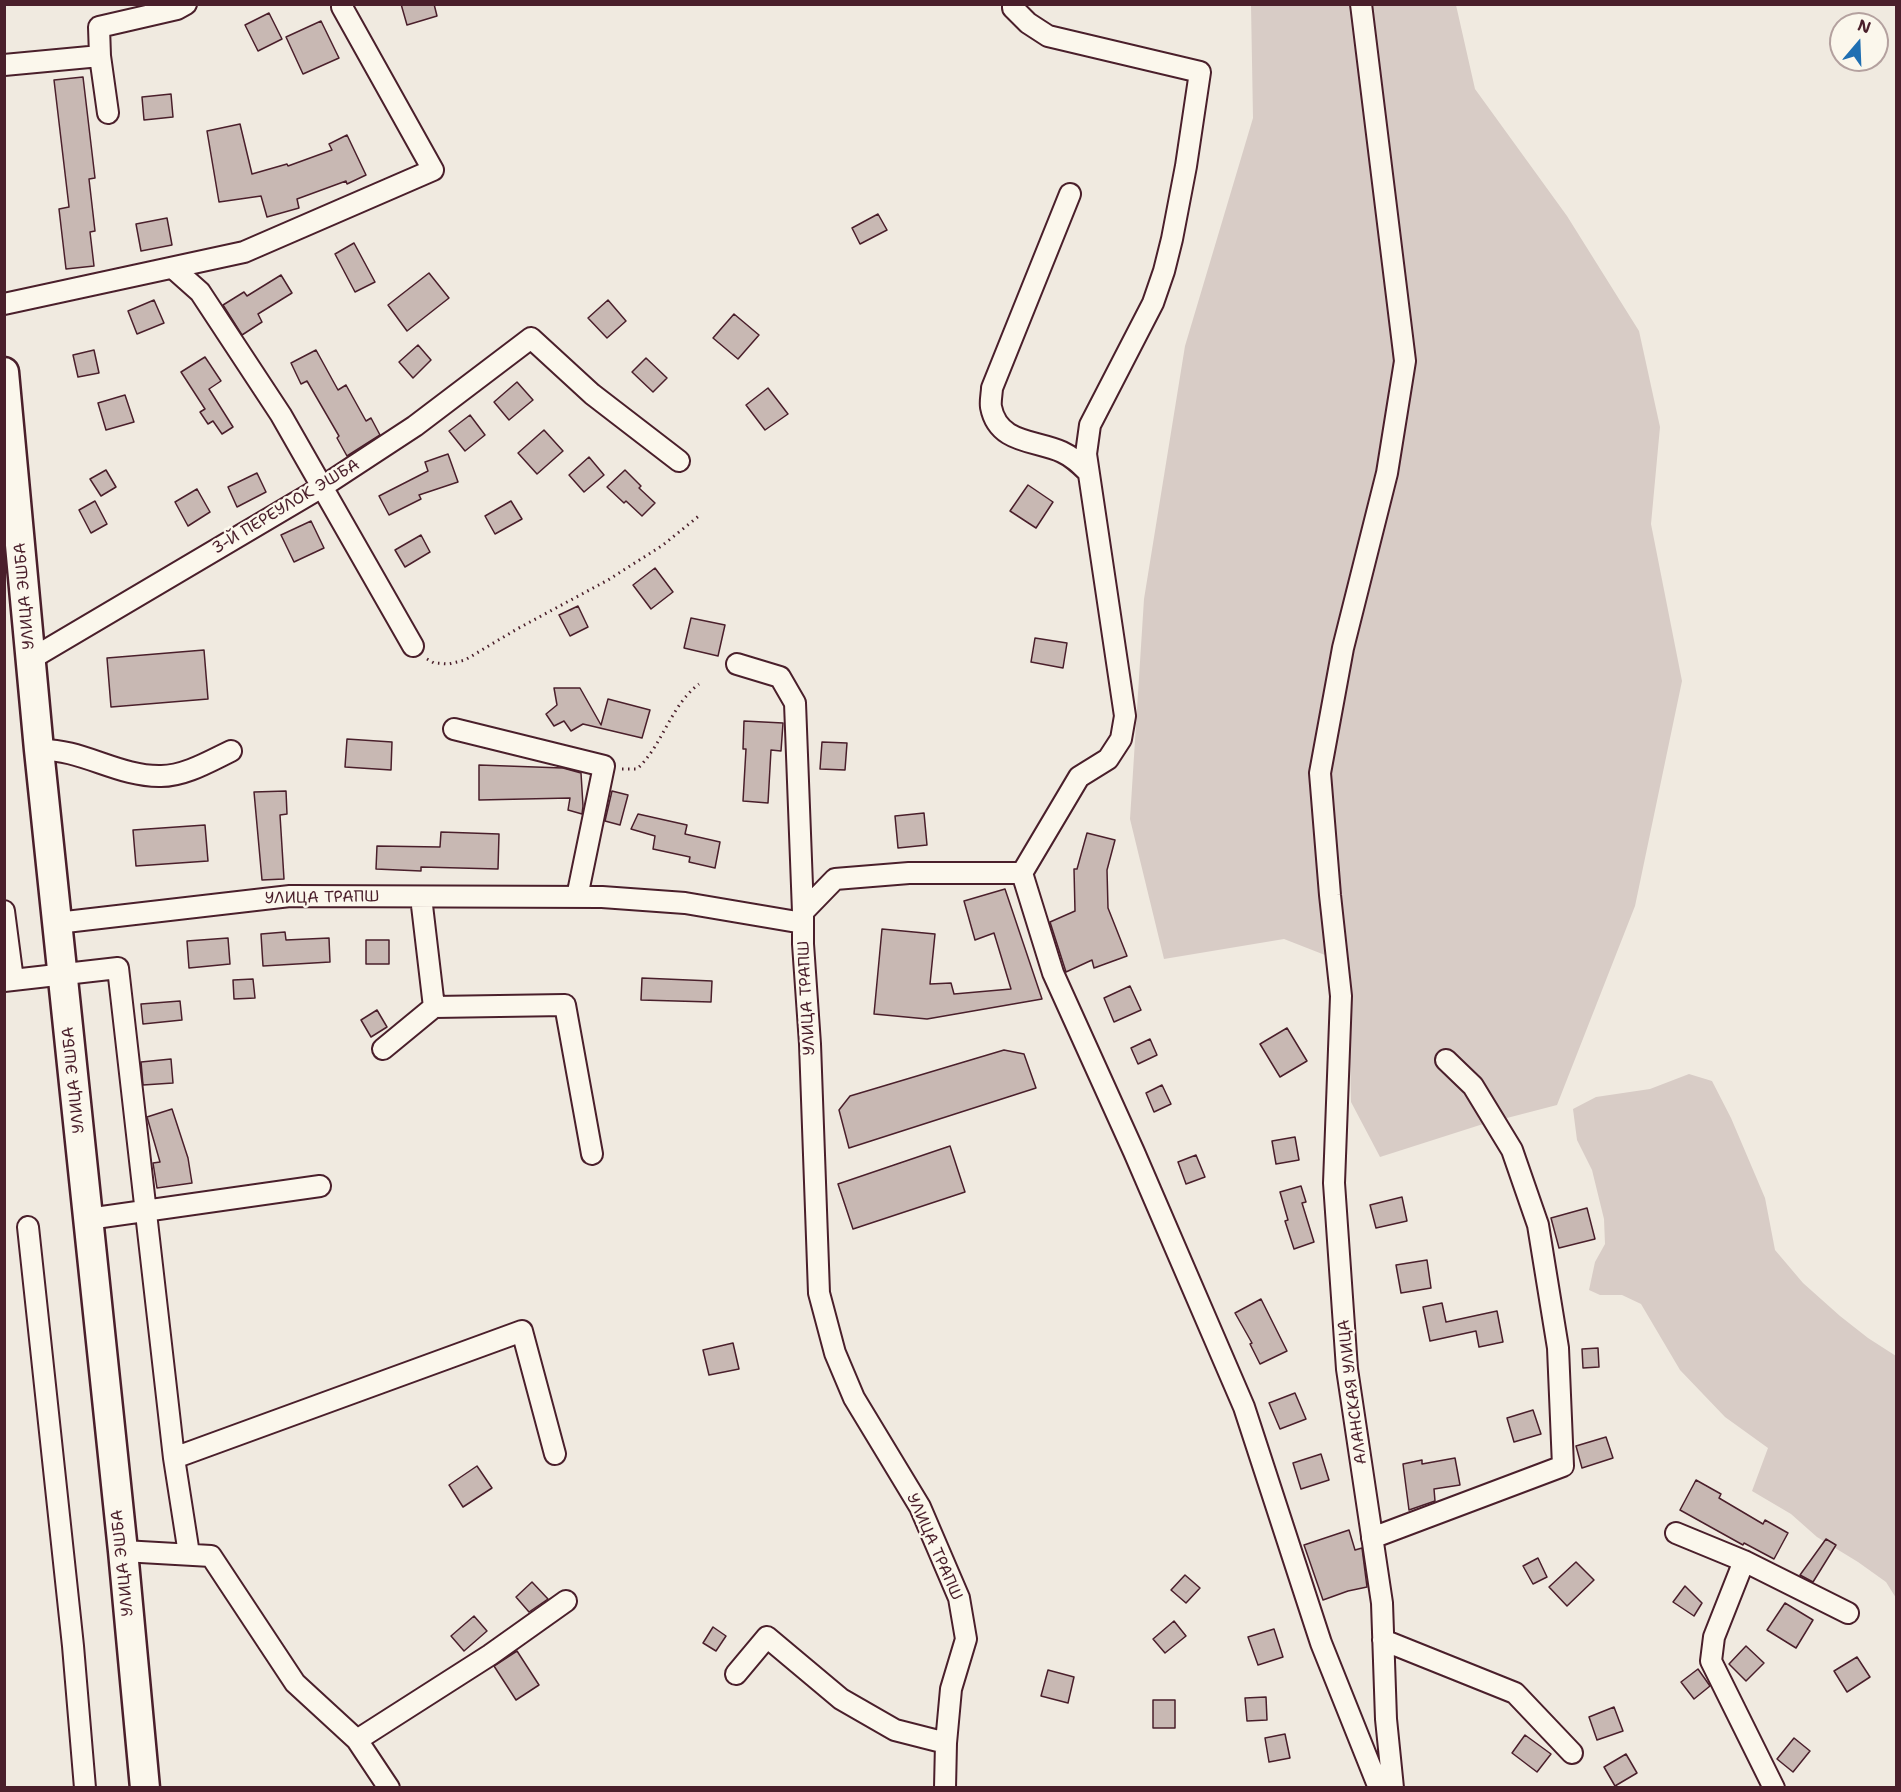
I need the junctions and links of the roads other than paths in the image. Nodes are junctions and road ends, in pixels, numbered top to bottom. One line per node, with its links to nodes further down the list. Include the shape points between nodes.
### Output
1 (186, 4): 5 (street, via 99,27)
2 (1012, 4): 13 (street, via 1028,23 1048,36 1200,72 1164,271 1153,303 1090,425)
3 (1361, 4): 40 (street, АЛАНСКАЯ УЛИЦА, via 1405,362 1388,473 1343,648 1320,773 1341,996 1334,1183 1347,1369)
4 (342, 7): 9 (street, via 432,170 244,252)
5 (100, 56): 6 (street); 7 (street)
6 (4, 65)
7 (108, 113)
8 (1070, 194): 13 (street, via 992,388 991,407 999,425 1012,437 1061,451)
9 (173, 268): 10 (street); 14 (street, via 200,292 281,415)
10 (4, 304)
11 (4, 372): 16 (highway, УЛИЦА ЭШБА)
12 (679, 461): 14 (street, 3-Й ПЕРЕУЛОК ЭШБА, via 592,394 531,338 416,426)
13 (1088, 472): 21 (street, via 1125,716 1121,740 1108,759 1079,777)
14 (322, 488): 15 (street); 16 (street, 3-Й ПЕРЕУЛОК ЭШБА)
15 (413, 646)
16 (31, 659): 19 (highway, УЛИЦА ЭШБА)
17 (737, 664): 25 (street, via 780,676 795,703)
18 (454, 729): 23 (street, via 604,766)
19 (39, 750): 20 (street, via 56,749 135,773 162,776 186,771); 26 (highway, УЛИЦА ЭШБА)
20 (231, 751)
21 (1022, 873): 25 (street, via 909,873 835,879); 55 (street, via 1053,973 1244,1407 1321,1643)
22 (421, 897): 23 (street, УЛИЦА ТРАПШ); 26 (street, УЛИЦА ТРАПШ, via 290,896); 29 (street)
23 (577, 897): 25 (street, УЛИЦА ТРАПШ, via 685,903)
24 (4, 911): 28 (street)
25 (803, 918): 49 (street, УЛИЦА ТРАПШ, via 819,1293 835,1353 854,1398 920,1507 959,1598 966,1639 951,1689)
26 (57, 923): 27 (highway, УЛИЦА ЭШБА)
27 (63, 974): 28 (street); 34 (street, via 118,968); 35 (highway, УЛИЦА ЭШБА)
28 (9, 981)
29 (434, 1007): 30 (street); 32 (street, via 565,1005)
30 (383, 1048)
31 (1446, 1060): 40 (street, via 1473,1086 1512,1150 1538,1225 1558,1348 1563,1466)
32 (592, 1154)
33 (320, 1186): 34 (street)
34 (146, 1211): 35 (street); 38 (street)
35 (88, 1219): 41 (highway, УЛИЦА ЭШБА)
36 (28, 1227): 51 (street)
37 (555, 1454): 38 (street, via 522,1331)
38 (174, 1458): 42 (street)
39 (1676, 1533): 43 (street)
40 (1372, 1538): 46 (street, АЛАНСКАЯ УЛИЦА)
41 (123, 1551): 42 (street); 52 (highway, УЛИЦА ЭШБА)
42 (189, 1554): 48 (street, via 211,1556 295,1683)
43 (1744, 1561): 45 (street); 57 (street, via 1714,1637 1711,1661)
44 (566, 1600): 48 (street, via 482,1661)
45 (1848, 1613)
46 (1383, 1640): 50 (street, via 1515,1693); 56 (street, АЛАНСКАЯ УЛИЦА)
47 (736, 1674): 49 (street, via 767,1636 841,1699 895,1730)
48 (357, 1740): 53 (street)
49 (946, 1743): 54 (street, УЛИЦА ТРАПШ)
50 (1572, 1753)
51 (85, 1788)
52 (145, 1788)
53 (389, 1788)
54 (945, 1788)
55 (1379, 1788)
56 (1393, 1788)
57 (1774, 1788)

